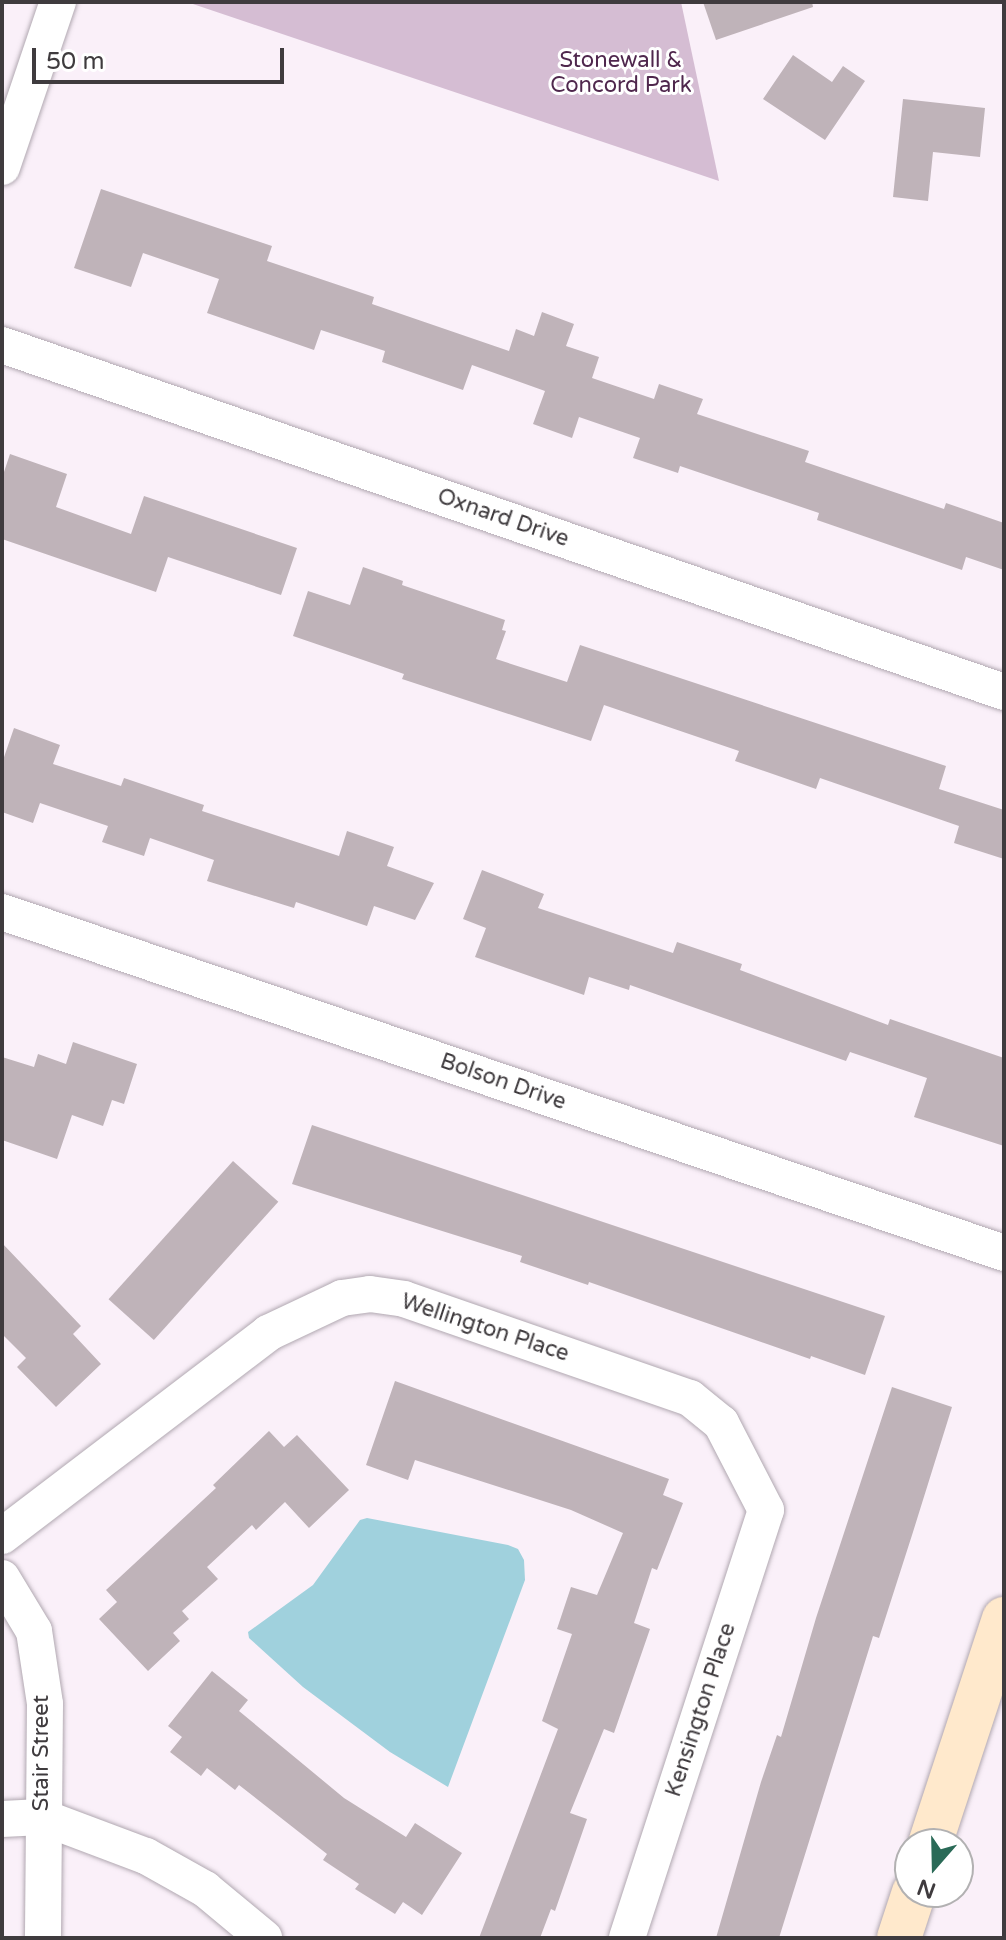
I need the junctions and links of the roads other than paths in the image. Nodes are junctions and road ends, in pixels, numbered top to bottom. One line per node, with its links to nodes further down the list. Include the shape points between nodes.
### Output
1 (58, 2): 2 (street)
2 (2, 167)
3 (2, 345): 4 (street, Oxnard Drive)
4 (1004, 692)
5 (2, 912): 6 (street, Bolson Drive)
6 (1004, 1253)
7 (753, 1484): 8 (street, Wellington Place, via 721,1423 690,1398 404,1299 370,1294 342,1298 268,1333); 17 (street, Kensington Place, via 766,1510)
8 (2, 1536)
9 (2, 1578): 11 (street, Stair Street, via 34,1631 45,1704)
10 (1004, 1619): 13 (main road)
11 (42, 1817): 12 (street); 15 (street, Stair Street); 16 (street, via 146,1856 205,1889)
12 (2, 1819)
13 (935, 1828)
14 (909, 1908): 18 (main road)
15 (43, 1938)
16 (264, 1938)
17 (627, 1938)
18 (899, 1938)

